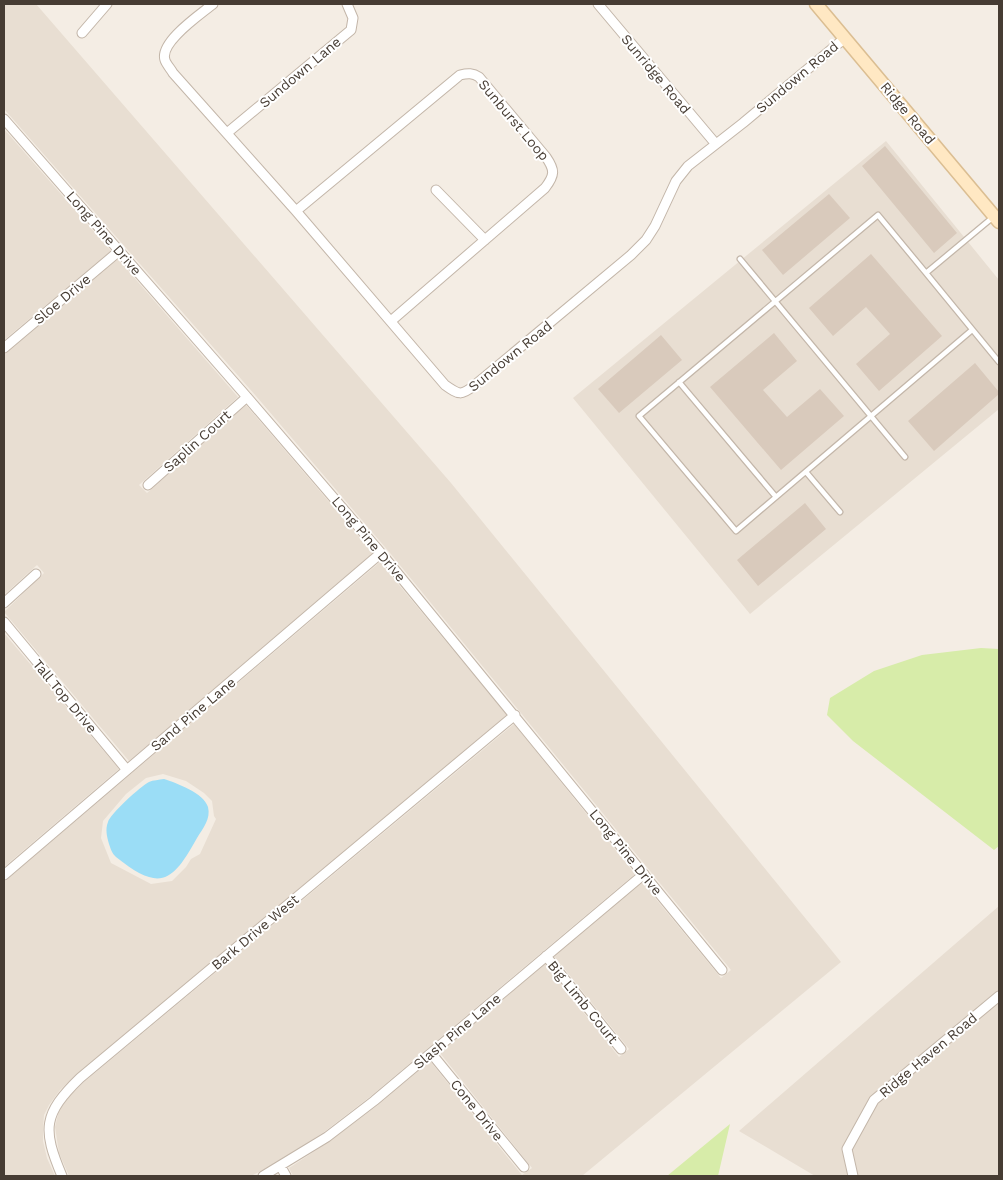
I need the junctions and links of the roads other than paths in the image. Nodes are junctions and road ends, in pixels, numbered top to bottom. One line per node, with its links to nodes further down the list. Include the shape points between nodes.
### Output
1 (107, 4): 6 (street)
2 (213, 4): 9 (street, Sundown Road, via 175,36 164,55 173,73)
3 (347, 4): 9 (street, Sundown Lane, via 353,18 350,30)
4 (598, 4): 10 (street, Sunridge Road)
5 (816, 4): 7 (street, Ridge Road)
6 (82, 33)
7 (845, 38): 10 (street, Sundown Road); 13 (street, Ridge Road)
8 (4, 119): 15 (street, Long Pine Drive)
9 (227, 133): 12 (street, Sundown Road)
10 (715, 143): 19 (street, Sundown Road, via 676,181 655,226 631,255 465,393 456,393 445,385)
11 (436, 190): 14 (street)
12 (296, 211): 14 (street, Sunburst Loop, via 460,75 473,74 480,77 546,157 553,174 545,188); 19 (street, Sundown Road)
13 (997, 219): 17 (lane)
14 (485, 240): 19 (street, Sunburst Loop)
15 (119, 251): 21 (street, Sloe Drive); 24 (street, Long Pine Drive)
16 (740, 259): 18 (lane)
17 (926, 273): 18 (lane, via 878,215); 20 (lane)
18 (775, 301): 23 (lane); 25 (lane)
19 (391, 322)
20 (972, 330): 22 (lane); 25 (lane)
21 (4, 348)
22 (999, 362)
23 (679, 382): 29 (lane); 29 (lane, via 639,416 652,432 736,531)
24 (247, 396): 28 (street, Saplin Court); 31 (street, Long Pine Drive)
25 (872, 416): 26 (lane); 27 (lane)
26 (905, 457)
27 (806, 472): 29 (lane); 30 (lane)
28 (148, 485)
29 (776, 497)
30 (840, 512)
31 (381, 553): 35 (street, Long Pine Drive); 36 (street, Sand Pine Lane)
32 (36, 574): 33 (street)
33 (4, 603)
34 (4, 622): 36 (street, Tall Top Drive)
35 (515, 715): 37 (street, Long Pine Drive); 46 (street, Bark Drive West, via 65,1093 54,1108 49,1128 53,1156)
36 (127, 770): 38 (street, Sand Pine Lane)
37 (644, 874): 39 (street, Slash Pine Lane); 40 (street, Long Pine Drive)
38 (4, 875)
39 (546, 956): 42 (street, Big Limb Court); 43 (street, Slash Pine Lane)
40 (722, 970)
41 (999, 996): 49 (street, Ridge Haven Road, via 874,1100 847,1149)
42 (621, 1049)
43 (431, 1053): 44 (street, Slash Pine Lane, via 343,1125); 45 (street, Cone Drive)
44 (281, 1167): 47 (street, Slash Pine Lane); 48 (street)
45 (524, 1167)
46 (62, 1176)
47 (263, 1176)
48 (286, 1176)
49 (853, 1176)

